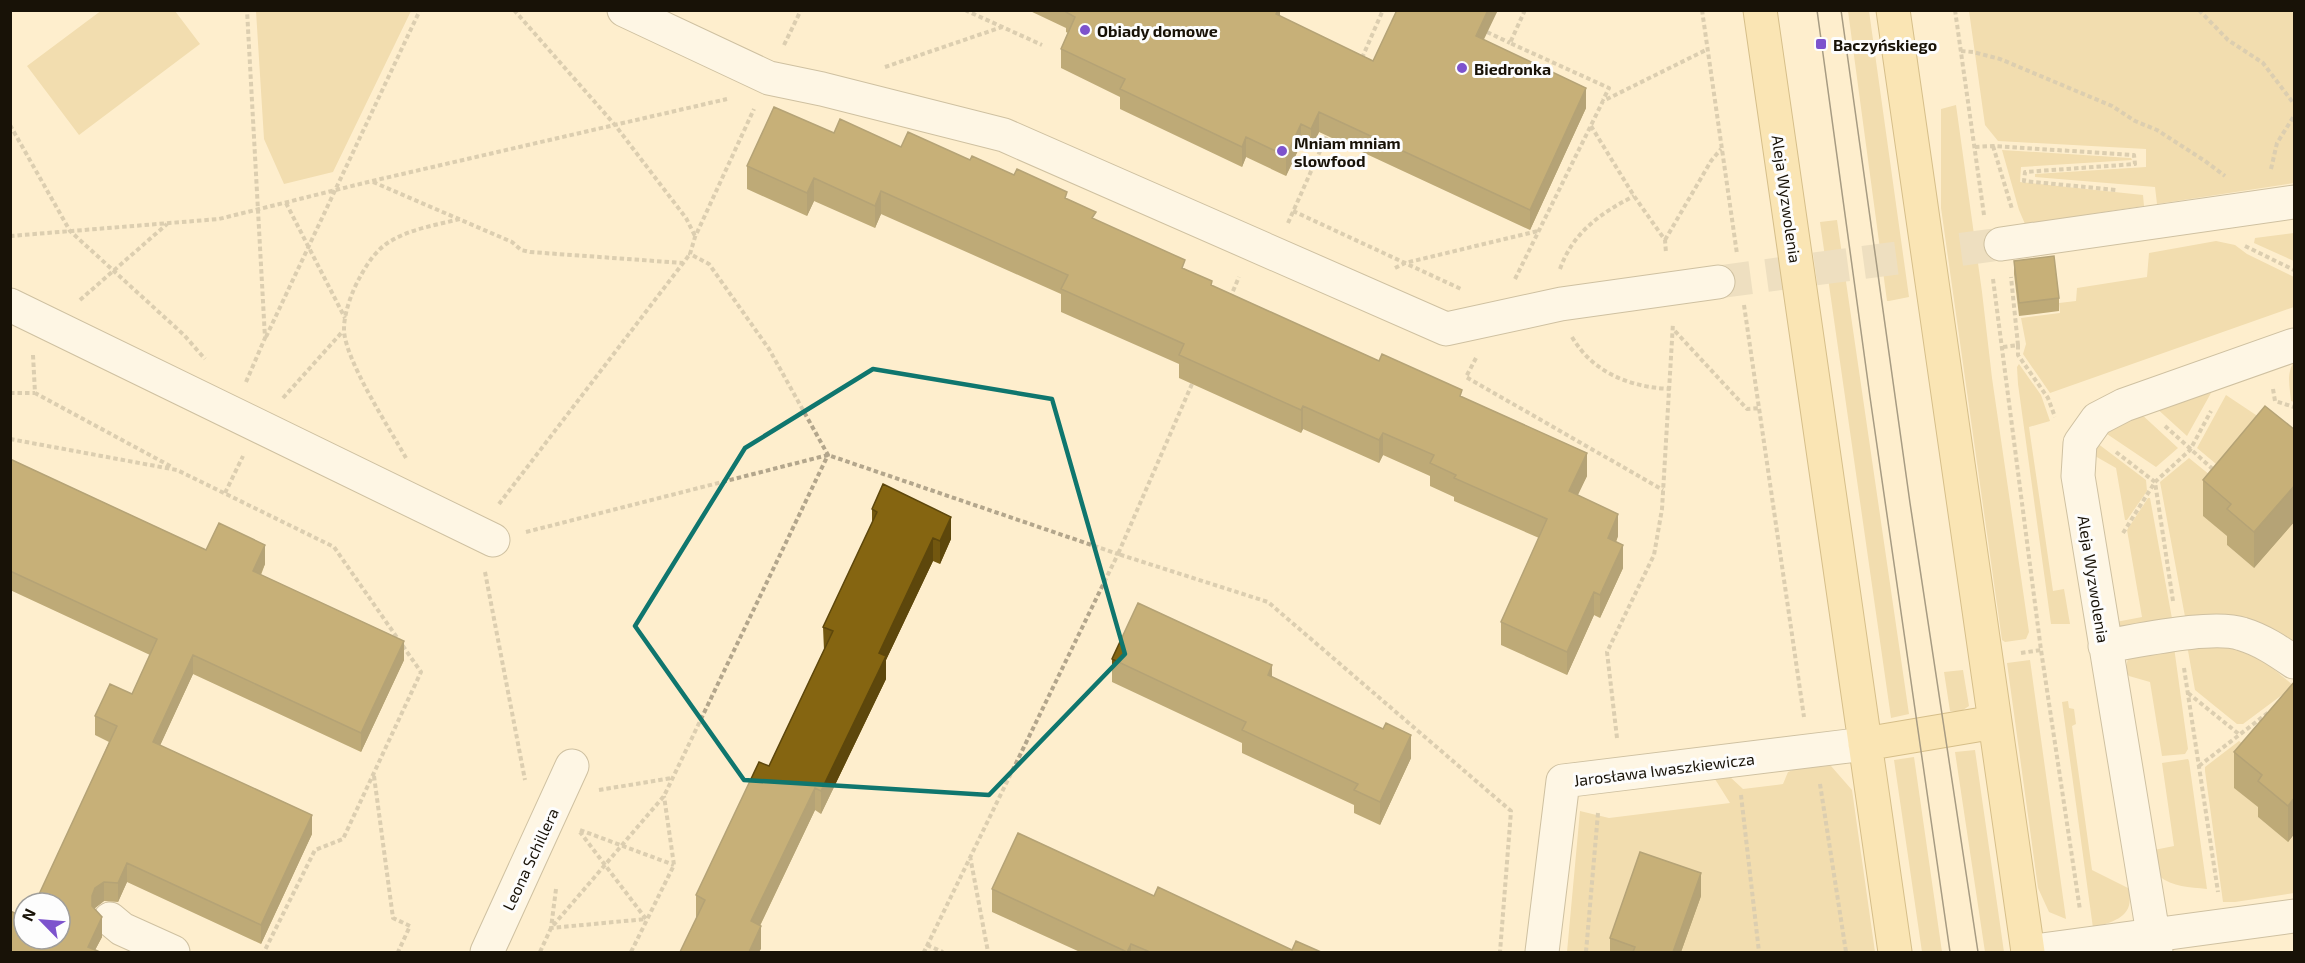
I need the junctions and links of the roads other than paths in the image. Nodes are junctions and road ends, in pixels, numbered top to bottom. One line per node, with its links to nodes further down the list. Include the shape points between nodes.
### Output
1 (624, 10): 6 (street, via 769,78 1004,135 1446,329 1498,313)
2 (1760, 10): 13 (main road, Aleja Wyzwolenia)
3 (1893, 10): 12 (main road)
4 (2295, 202): 5 (street, via 2150,223)
5 (2003, 237)
6 (1718, 282)
7 (10, 305): 9 (street)
8 (2295, 345): 10 (street, Aleja Wyzwolenia, via 2138,400 2097,419 2080,443 2078,476)
9 (485, 536)
10 (2105, 646): 11 (street, via 2205,631 2240,633 2270,645); 17 (street, Aleja Wyzwolenia)
11 (2295, 663)
12 (1995, 722): 13 (main road); 22 (main road)
13 (1865, 744): 20 (street, Jarosława Iwaszkiewicza, via 1563,781); 21 (main road, Aleja Wyzwolenia)
14 (582, 779): 19 (street, Leona Schillera, via 564,823)
15 (2295, 916): 17 (street)
16 (110, 919): 18 (street, via 122,929)
17 (2155, 944): 22 (street)
18 (173, 952)
19 (487, 952)
20 (1542, 952)
21 (1894, 952)
22 (2028, 952)

